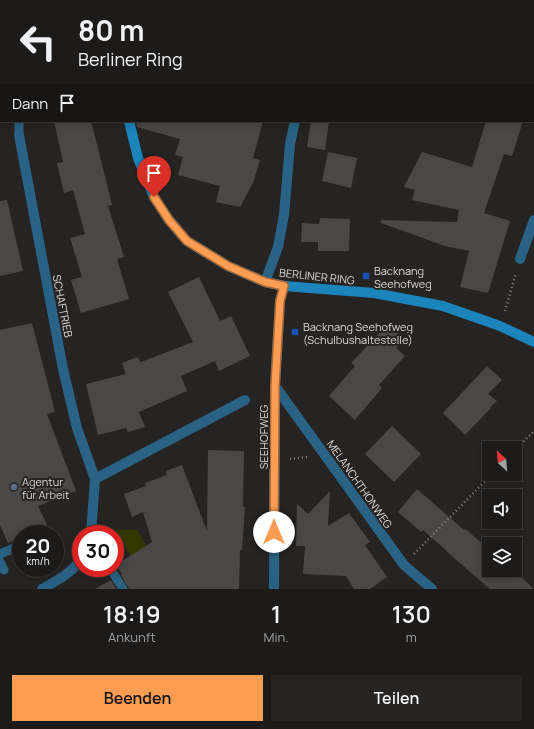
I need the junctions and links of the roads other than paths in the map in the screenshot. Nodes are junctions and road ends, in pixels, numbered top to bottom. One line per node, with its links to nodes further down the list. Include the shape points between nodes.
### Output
1 (19, 122): 4 (lane)
2 (129, 122): 7 (street, BERLINER RING, via 138,158 154,197 169,220 187,241 228,266)
3 (295, 122): 7 (street, via 290,144 282,226)
4 (19, 135): 12 (street, SCHAFTRIEB, via 62,369 78,428)
5 (534, 220): 6 (street)
6 (520, 260)
7 (265, 282): 8 (street, BERLINER RING)
8 (284, 286): 9 (street, BERLINER RING, via 374,293 443,306 500,326); 10 (street, SEEHOFWEG, via 280,301)
9 (534, 342)
10 (275, 386): 20 (street, SEEHOFWEG); 21 (street, MELANCHTHONWEG, via 404,565)
11 (245, 400): 12 (street)
12 (96, 479): 13 (street, SCHAFTRIEB)
13 (92, 525)
14 (12, 549): 15 (lane)
15 (0, 554)
16 (72, 569): 18 (street)
17 (116, 577): 19 (lane)
18 (42, 589)
19 (123, 589)
20 (274, 589)
21 (432, 589)

